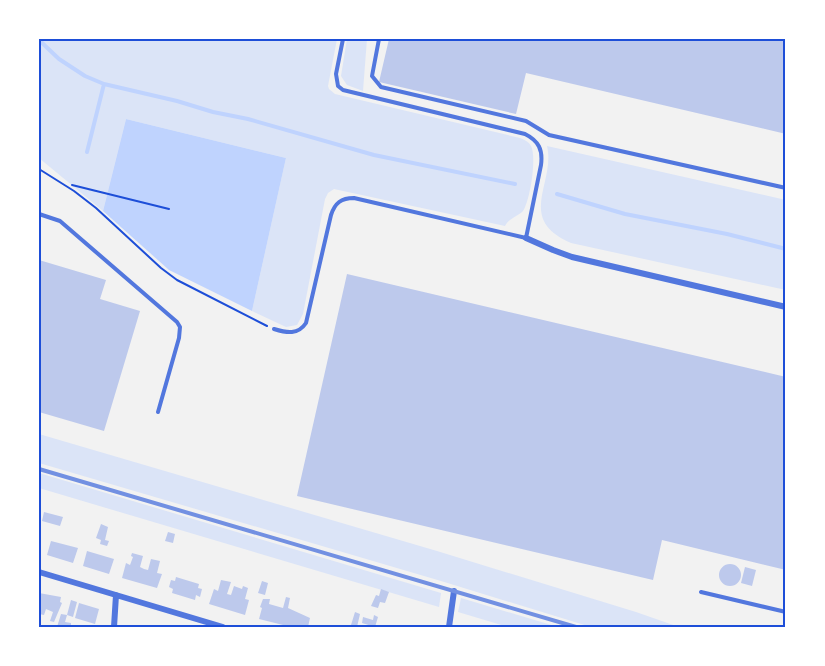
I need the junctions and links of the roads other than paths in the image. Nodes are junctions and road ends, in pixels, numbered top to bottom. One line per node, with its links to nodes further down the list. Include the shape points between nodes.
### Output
1 (342, 39): 5 (lane, via 336,74 343,90 525,134 538,143 541,165)
2 (379, 39): 3 (lane, via 372,76 381,87 526,122 549,135)
3 (786, 188)
4 (39, 214): 8 (lane, via 60,221 177,322 179,338)
5 (526, 238): 6 (street, via 572,257); 7 (lane, via 346,198 339,201 331,215 306,323 295,332)
6 (786, 307)
7 (274, 329)
8 (158, 412)
9 (39, 572): 12 (street)
10 (454, 591): 16 (street)
11 (701, 592): 13 (lane)
12 (116, 595): 14 (street); 15 (street)
13 (786, 612)
14 (114, 627)
15 (223, 627)
16 (449, 627)

